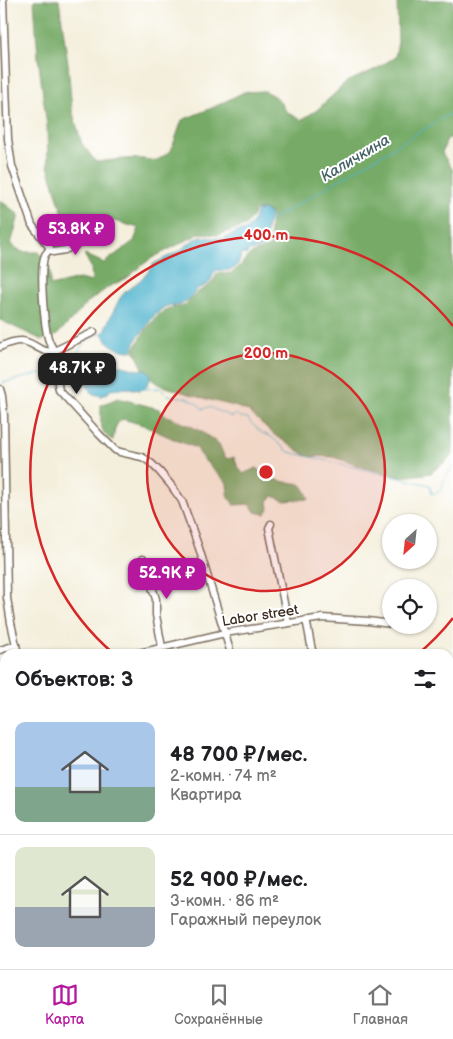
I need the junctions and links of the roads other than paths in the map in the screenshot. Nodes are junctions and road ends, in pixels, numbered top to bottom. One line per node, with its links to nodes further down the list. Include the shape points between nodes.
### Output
1 (3, 0): 3 (street, via 8,139 12,166 32,225)
2 (99, 227): 3 (street, via 65,250 53,252)
3 (50, 249): 6 (street, via 43,266 43,314 48,340)
4 (94, 332): 6 (street)
5 (0, 347): 6 (street, via 20,340 45,351)
6 (54, 351): 13 (street, via 59,390 115,450 147,460 182,502)
7 (0, 389): 14 (street, via 4,416 7,598)
8 (271, 524): 12 (street, via 269,528)
9 (144, 559): 15 (street, via 156,599)
10 (306, 620): 11 (street, Labor street, via 322,618); 12 (street, Labor street); 20 (street)
11 (382, 622)
12 (288, 623): 13 (street, Labor street)
13 (225, 633): 15 (street, Labor street); 19 (street)
14 (16, 646): 16 (street); 17 (street)
15 (162, 647): 18 (street, Labor street)
16 (4, 649)
17 (17, 649)
18 (154, 649)
19 (230, 649)
20 (312, 649)

